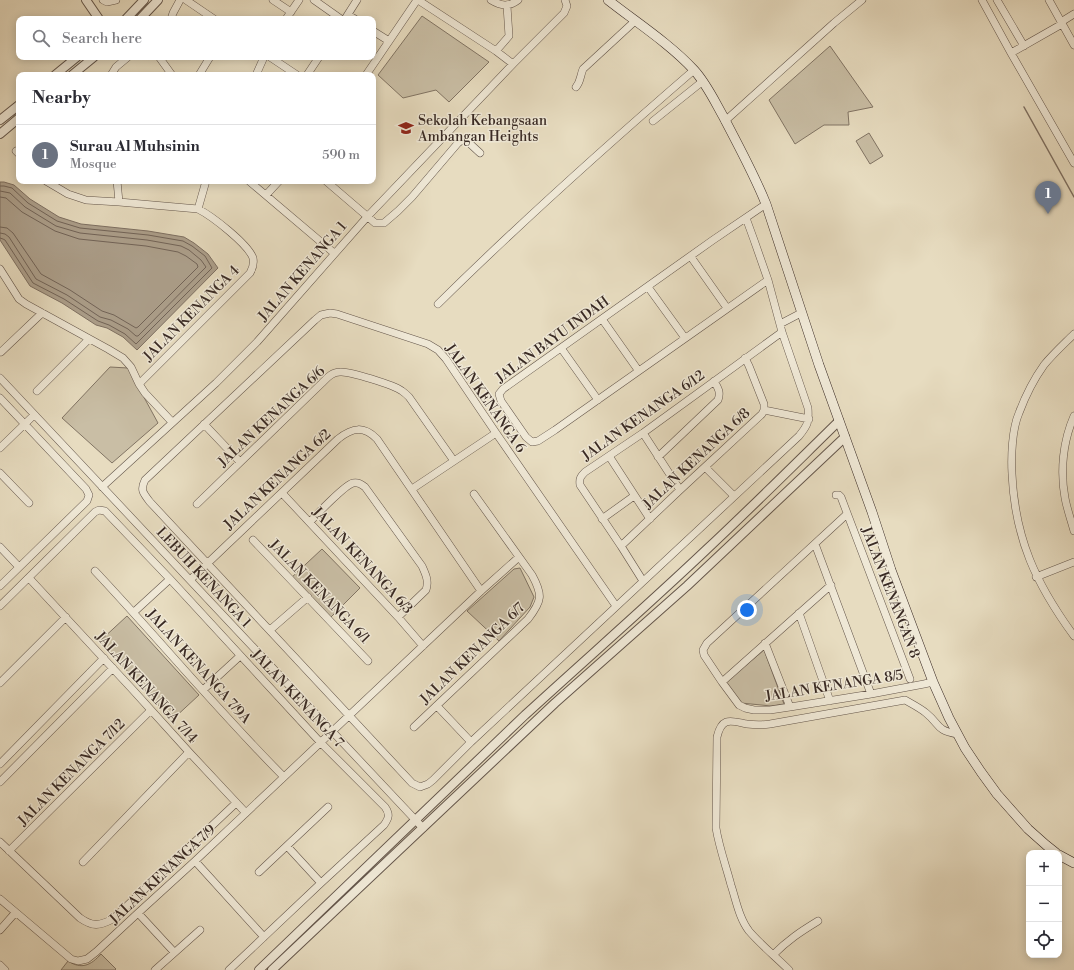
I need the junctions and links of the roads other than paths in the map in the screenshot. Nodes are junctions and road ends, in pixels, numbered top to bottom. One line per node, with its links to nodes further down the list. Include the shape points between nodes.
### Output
1 (86, 0): 24 (street)
2 (103, 0): 3 (street)
3 (116, 0)
4 (144, 0): 25 (street)
5 (158, 0): 26 (street)
6 (180, 0): 27 (street)
7 (186, 0): 28 (street)
8 (273, 0): 22 (street)
9 (299, 0): 22 (street)
10 (314, 0): 30 (street)
11 (358, 0): 31 (street)
12 (418, 0): 35 (street); 38 (street)
13 (491, 0): 21 (street)
14 (518, 0): 21 (street)
15 (565, 0): 50 (street, JALAN KENANGA 1, via 567,6 564,12)
16 (862, 0): 67 (street)
17 (982, 0): 39 (street)
18 (997, 0): 37 (street)
19 (1049, 0): 33 (street)
20 (611, 1): 32 (main road)
21 (507, 6): 38 (street, via 509,36)
22 (291, 12): 29 (street)
23 (1074, 14): 33 (street)
24 (97, 16)
25 (129, 16)
26 (143, 16)
27 (172, 16)
28 (210, 16)
29 (288, 16)
30 (342, 16)
31 (346, 16)
32 (635, 21): 51 (main road); 62 (street, via 584,69 581,82)
33 (1062, 23): 36 (street); 37 (street)
34 (376, 33): 35 (street)
35 (388, 41): 49 (street)
36 (1074, 45)
37 (1024, 46): 39 (street)
38 (496, 51): 50 (street)
39 (1011, 53): 70 (street)
40 (73, 60): 52 (street)
41 (90, 60): 53 (street)
42 (125, 60): 54 (street)
43 (160, 60): 55 (street)
44 (208, 60): 56 (street)
45 (263, 60): 57 (street)
46 (274, 60): 58 (street)
47 (317, 60): 59 (street)
48 (376, 60): 60 (street)
49 (376, 60)
50 (513, 64): 81 (street, JALAN KENANGA 1)
51 (694, 70): 61 (main road); 90 (street, via 558,189)
52 (59, 72)
53 (76, 72)
54 (113, 72)
55 (170, 72)
56 (201, 72)
57 (257, 72)
58 (292, 72)
59 (309, 72)
60 (368, 72)
61 (703, 81): 66 (street); 67 (main road)
62 (576, 87)
63 (16, 107): 64 (street)
64 (0, 120)
65 (16, 121): 68 (street)
66 (653, 121)
67 (725, 121): 79 (main road)
68 (0, 134)
69 (480, 153): 81 (street, via 467,141 462,140 389,219 384,223 375,224)
70 (1074, 162)
71 (51, 184): 78 (street, via 68,194 86,200)
72 (117, 184): 78 (street)
73 (205, 184): 80 (street)
74 (253, 184): 77 (street)
75 (276, 184): 77 (street)
76 (330, 184): 81 (street)
77 (266, 195): 83 (street)
78 (119, 202): 80 (street)
79 (766, 204): 82 (street, JALAN BAYU INDAH); 93 (main road)
80 (198, 209): 105 (street, JALAN KENANGA 4, via 242,242 250,251 253,266 250,273)
81 (368, 217): 83 (street, JALAN KENANGA 1)
82 (746, 218): 84 (street, JALAN BAYU INDAH); 87 (street)
83 (334, 254): 114 (street, JALAN KENANGA 1, via 257,342)
84 (691, 257): 89 (street, JALAN BAYU INDAH); 91 (street)
85 (0, 269): 86 (street, JALAN KENANGA 4)
86 (6, 278): 88 (street); 92 (street, JALAN KENANGA 4, via 19,299)
87 (768, 280): 91 (street, JALAN BAYU INDAH); 95 (street)
88 (0, 284)
89 (648, 287): 94 (street, JALAN BAYU INDAH); 97 (street)
90 (438, 304)
91 (727, 308): 97 (street, JALAN BAYU INDAH)
92 (42, 313): 98 (street, JALAN KENANGA 4); 100 (street)
93 (801, 313): 95 (street, JALAN KENANGA 6/12); 113 (main road)
94 (602, 319): 99 (street, JALAN BAYU INDAH); 102 (street)
95 (781, 328): 101 (street, JALAN KENANGA 6/12); 112 (street, via 808,408)
96 (1074, 334): 152 (street, via 1044,364 1035,379 1018,415 1014,436 1011,458 1018,524)
97 (685, 338): 102 (street, JALAN BAYU INDAH)
98 (89, 339): 105 (street, JALAN KENANGA 4, via 122,358); 106 (street)
99 (561, 348): 108 (street); 108 (street, JALAN BAYU INDAH, via 499,394 526,437 532,442 538,441)
100 (2, 352)
101 (745, 358): 104 (street, JALAN KENANGA 6/12); 109 (street, JALAN KENANGA 6/8, via 764,404)
102 (638, 370): 108 (street, JALAN BAYU INDAH)
103 (0, 378): 110 (street, LEBUH KENANGA 1)
104 (714, 381): 118 (street, JALAN KENANGA 6/12); 123 (street, via 720,395 718,400)
105 (139, 384): 114 (street, JALAN KENANGA 4)
106 (38, 391)
107 (0, 398): 116 (street)
108 (598, 400)
109 (764, 410): 112 (street); 126 (street, JALAN KENANGA 6/8)
110 (34, 415): 116 (street); 128 (street, LEBUH KENANGA 1)
111 (1074, 416): 117 (street)
112 (809, 419): 135 (street, via 799,436)
113 (839, 421): 120 (main road); 198 (street, via 707,550 560,683)
114 (172, 422): 128 (street, JALAN KENANGA 1)
115 (204, 424): 119 (street, JALAN KENANGA 6, via 315,320 330,313 428,344 438,350); 125 (street); 149 (street, JALAN KENANGA 6, via 145,480 142,486 150,502)
116 (24, 425): 121 (street); 150 (street, via 89,495 87,501)
117 (1071, 428): 142 (street, via 1064,454 1063,482)
118 (643, 432): 122 (street, JALAN KENANGA 6/12); 123 (street)
119 (496, 433): 124 (street); 162 (street, JALAN KENANGA 6)
120 (845, 437): 177 (main road); 199 (street)
121 (0, 448)
122 (609, 456): 134 (street); 139 (street, JALAN KENANGA 6/12, via 585,472 579,480)
123 (658, 457): 130 (street)
124 (454, 461): 125 (street, JALAN KENANGA 6/6, via 409,397 402,391 349,372 339,372 330,375); 129 (street)
125 (240, 462): 137 (street, JALAN KENANGA 6/6)
126 (705, 467): 130 (street, JALAN KENANGA 6/8); 135 (street)
127 (0, 473): 136 (street)
128 (102, 487): 155 (street, LEBUH KENANGA 1)
129 (412, 489): 131 (street, JALAN KENANGA 6/2, via 377,439 361,429 345,434); 159 (street, JALAN KENANGA 6/2)
130 (680, 490): 140 (street, JALAN KENANGA 6/8)
131 (282, 493): 141 (street, JALAN KENANGA 6/3); 149 (street, JALAN KENANGA 6/2)
132 (474, 494): 147 (street, JALAN KENANGA 6/7)
133 (836, 495): 138 (street, JALAN KENANGAN 8, via 841,497)
134 (634, 496): 139 (street); 140 (street)
135 (734, 496): 156 (street)
136 (29, 503)
137 (197, 504)
138 (847, 514): 144 (street, JALAN KENANGA 8/5); 175 (street, JALAN KENANGAN 8)
139 (602, 519): 145 (street, JALAN KENANGA 6/12)
140 (650, 519): 145 (street, JALAN KENANGA 6/8)
141 (310, 522): 166 (street, JALAN KENANGA 6/3); 166 (street, via 350,484 355,482 365,487 422,566 427,577 426,590)
142 (1074, 531)
143 (253, 540): 160 (street, JALAN KENANGA 6/1)
144 (815, 544): 157 (street); 176 (street, JALAN KENANGA 8/5, via 707,644 703,650 704,656)
145 (621, 546): 156 (street, JALAN KENANGA 6/12)
146 (0, 547): 150 (street)
147 (519, 557): 159 (street); 182 (street, JALAN KENANGA 6/7, via 538,587 540,597 536,608 528,619)
148 (1074, 562): 152 (street)
149 (206, 564): 155 (street, JALAN KENANGA 6/2); 167 (street, JALAN KENANGA 6)
150 (19, 567): 158 (street)
151 (95, 571): 163 (street, JALAN KENANGA 7/9A)
152 (1036, 577): 168 (street)
153 (29, 578): 154 (street, JALAN KENANGA 7, via 99,510 105,511); 161 (street); 165 (street, JALAN KENANGA 7/14)
154 (170, 579): 163 (street); 171 (street, JALAN KENANGA 7)
155 (190, 580): 187 (street, LEBUH KENANGA 1)
156 (643, 582): 162 (street)
157 (831, 585): 164 (street); 180 (street)
158 (0, 586)
159 (481, 591): 170 (street)
160 (308, 597): 167 (street); 173 (street, JALAN KENANGA 6/1)
161 (0, 606)
162 (616, 606): 189 (street)
163 (134, 612): 179 (street, JALAN KENANGA 7/9A)
164 (799, 613): 169 (street); 181 (street)
165 (66, 617): 172 (street, JALAN KENANGA 7/14); 178 (street)
166 (398, 617): 170 (street, JALAN KENANGA 6/3)
167 (270, 630): 185 (street, JALAN KENANGA 6)
168 (1074, 636)
169 (765, 643): 176 (street); 183 (street)
170 (423, 646): 185 (street)
171 (240, 656): 179 (street); 190 (street, JALAN KENANGA 7)
172 (104, 658): 174 (street, JALAN KENANGA 7/14); 192 (street)
173 (368, 661)
174 (113, 668): 184 (street, JALAN KENANGA 7/14); 194 (street)
175 (910, 679)
176 (722, 682): 183 (street, JALAN KENANGA 8/5, via 739,705 745,708 770,710)
177 (933, 682): 180 (street, JALAN KENANGA 8/5); 188 (main road)
178 (0, 683)
179 (203, 690): 193 (street, JALAN KENANGA 7/9A)
180 (872, 694): 181 (street, JALAN KENANGA 8/5)
181 (830, 700): 183 (street, JALAN KENANGA 8/5)
182 (437, 706): 186 (street, JALAN KENANGA 6/7); 189 (street)
183 (790, 707)
184 (150, 710): 191 (street, JALAN KENANGA 7/14); 203 (street, JALAN KENANGA 7/12)
185 (350, 716): 187 (street); 189 (street, JALAN KENANGA 6, via 412,783 420,787 433,780)
186 (414, 727)
187 (332, 732): 190 (street, JALAN KENANGA 7/9); 198 (street, LEBUH KENANGA 1)
188 (957, 734): 202 (main road, via 997,794 1028,829); 218 (street, via 946,732 928,714 905,700 770,724 730,721 719,728 716,828 718,838 744,924)
189 (471, 742)
190 (321, 743): 193 (street, JALAN KENANGA 7/9); 209 (street, JALAN KENANGA 7, via 388,812 388,819 384,825)
191 (189, 752): 195 (street, JALAN KENANGA 7/14); 206 (street)
192 (0, 764)
193 (284, 778): 197 (street, JALAN KENANGA 7/9)
194 (0, 782)
195 (236, 803): 197 (street, JALAN KENANGA 7/14); 203 (street, via 113,919 103,924 87,923 80,918)
196 (328, 807): 201 (street)
197 (246, 813): 205 (street, JALAN KENANGA 7/9)
198 (416, 820): 199 (street, LEBUH KENANGA 1); 223 (street)
199 (423, 828): 224 (street)
200 (0, 842): 203 (street)
201 (287, 846): 208 (street); 209 (street)
202 (1052, 850)
203 (9, 851)
204 (1062, 857): 207 (main road)
205 (196, 861): 212 (street, JALAN KENANGA 7/9); 216 (street)
206 (82, 862)
207 (1074, 863)
208 (259, 872)
209 (321, 882): 216 (street, JALAN KENANGA 7)
210 (0, 899): 211 (street, JALAN KENANGA 7/9)
211 (15, 912): 212 (street, JALAN KENANGA 7/9, via 71,959 78,961 87,959 96,952); 214 (street)
212 (138, 913): 217 (street)
213 (818, 921): 218 (street, via 785,943)
214 (0, 930)
215 (200, 930): 217 (street)
216 (264, 937): 222 (street, JALAN KENANGA 7)
217 (174, 952): 221 (street)
218 (773, 955): 225 (street)
219 (0, 965): 220 (street)
220 (5, 970)
221 (155, 970)
222 (229, 970)
223 (259, 970)
224 (272, 970)
225 (789, 970)

